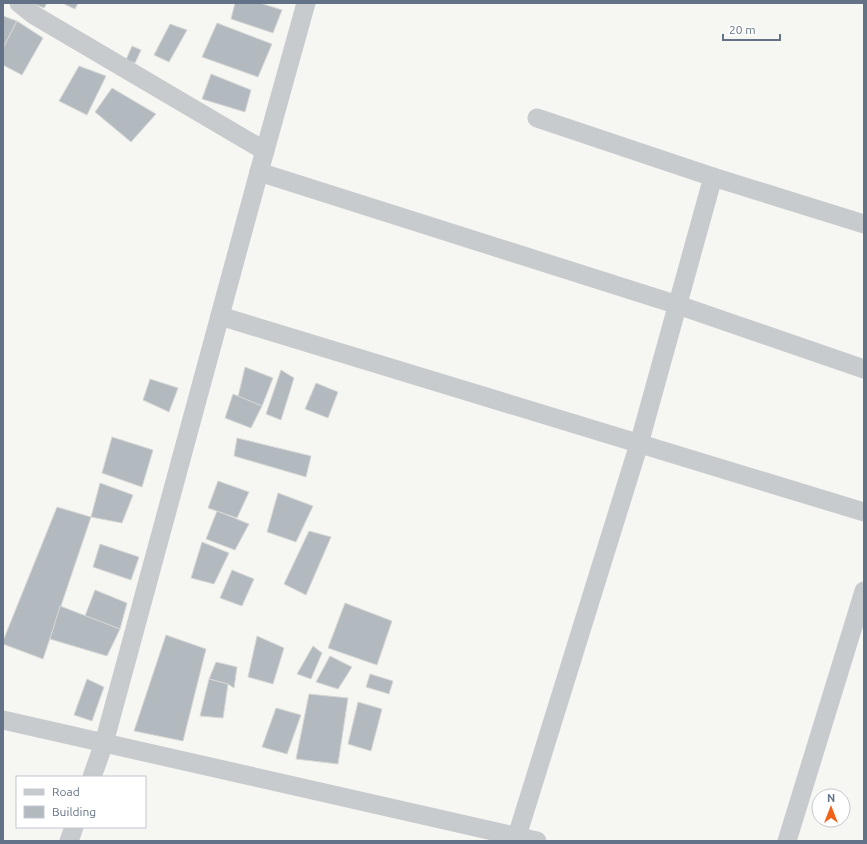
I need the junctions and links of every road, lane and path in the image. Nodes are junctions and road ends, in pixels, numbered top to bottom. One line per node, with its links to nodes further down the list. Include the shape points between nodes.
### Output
1 (19, 3): 4 (street, via 34,15)
2 (306, 3): 4 (street)
3 (537, 118): 6 (street)
4 (265, 150): 5 (street)
5 (259, 172): 8 (street); 9 (street)
6 (713, 176): 7 (street); 8 (street)
7 (864, 223)
8 (678, 305): 10 (street); 11 (street)
9 (220, 316): 11 (street); 15 (street)
10 (864, 369)
11 (639, 444): 12 (street); 18 (street)
12 (864, 512)
13 (864, 591): 21 (street)
14 (3, 720): 15 (street)
15 (104, 744): 16 (street); 18 (street)
16 (92, 776)
17 (74, 828): 19 (street)
18 (517, 836): 20 (street)
19 (69, 841)
20 (537, 841)
21 (787, 841)

